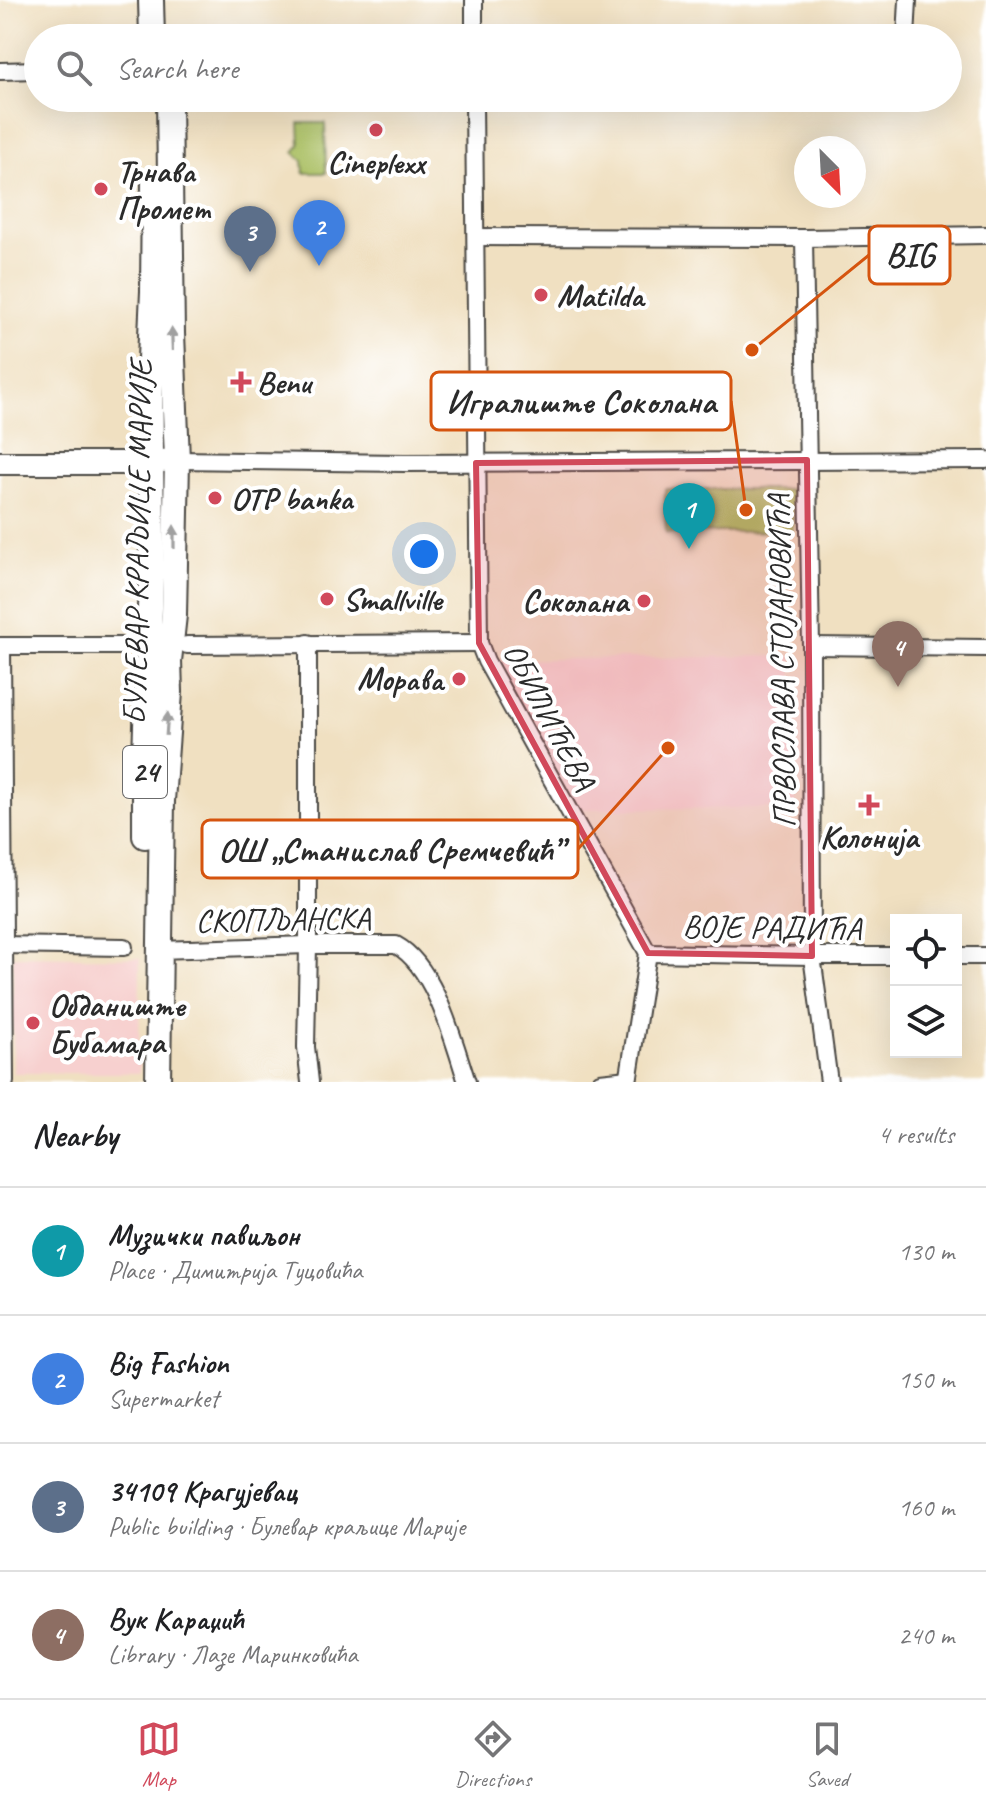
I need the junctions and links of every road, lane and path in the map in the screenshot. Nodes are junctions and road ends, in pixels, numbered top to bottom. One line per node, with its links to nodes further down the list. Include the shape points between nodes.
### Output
1 (151, 0): 5 (main road)
2 (167, 0): 6 (main road)
3 (474, 0): 7 (street)
4 (908, 0): 8 (street)
5 (152, 24)
6 (167, 24)
7 (474, 24)
8 (907, 24)
9 (24, 70): 10 (street)
10 (0, 71)
11 (154, 112): 20 (main road, БУЛЕВАР КРАЉИЦЕ МАРИЈЕ / 24)
12 (169, 112): 17 (main road, БУЛЕВАР КРАЉИЦЕ МАРИЈЕ / 24, one-way to 12)
13 (474, 112): 15 (street)
14 (986, 235): 16 (street)
15 (476, 237): 16 (street); 22 (street)
16 (804, 238): 18 (street, ПРВОСЛАВА СТОЈАНОВИЋА)
17 (177, 460): 20 (street); 22 (street); 34 (main road, БУЛЕВАР КРАЉИЦЕ МАРИЈЕ / 24, one-way to 17)
18 (807, 460): 19 (street); 22 (street); 28 (street, ПРВОСЛАВА СТОЈАНОВИЋА)
19 (986, 460)
20 (152, 462): 21 (street); 42 (main road, БУЛЕВАР КРАЉИЦЕ МАРИЈЕ / 24)
21 (0, 463)
22 (476, 463): 24 (street)
23 (308, 643): 24 (street); 25 (street); 31 (street)
24 (479, 643): 35 (street, ОБИЛИЋЕВА)
25 (187, 645)
26 (1, 646): 27 (street); 30 (street)
27 (120, 646)
28 (811, 646): 29 (street); 36 (street, ПРВОСЛАВА СТОЈАНОВИЋА)
29 (986, 648)
30 (1, 797): 32 (street)
31 (308, 945): 34 (street, СКОПЉАНСКА); 44 (street); 45 (street, СКОПЉАНСКА, via 403,949 439,1002)
32 (3, 946): 33 (street); 41 (street)
33 (124, 947)
34 (159, 950): 43 (main road, БУЛЕВАР КРАЉИЦЕ МАРИЈЕ / 24)
35 (648, 953): 36 (street, ВОЈЕ РАДИЋА); 40 (street)
36 (812, 956): 37 (street, ВОЈЕ РАДИЋА); 47 (street, ПРВОСЛАВА СТОЈАНОВИЋА)
37 (890, 956)
38 (962, 956): 39 (street)
39 (986, 956)
40 (628, 1081): 46 (street)
41 (5, 1082)
42 (144, 1082)
43 (158, 1082)
44 (310, 1082)
45 (467, 1082)
46 (600, 1082)
47 (829, 1082)

